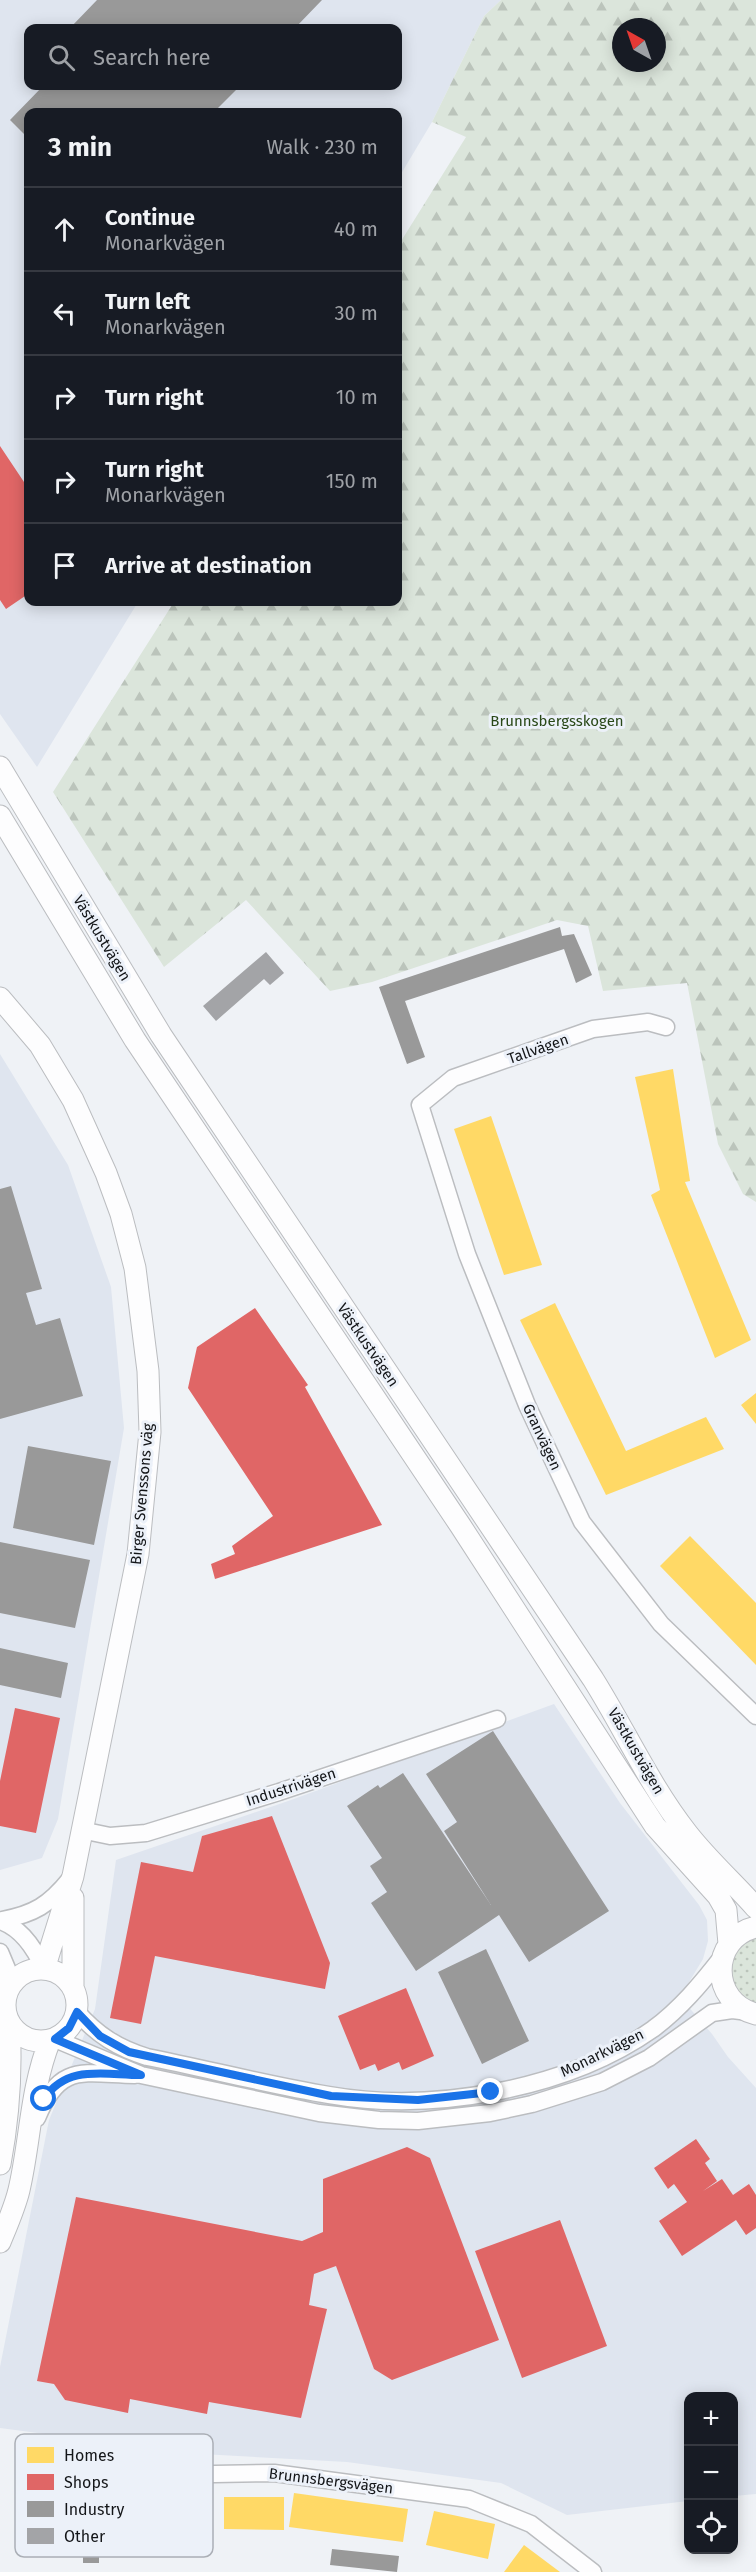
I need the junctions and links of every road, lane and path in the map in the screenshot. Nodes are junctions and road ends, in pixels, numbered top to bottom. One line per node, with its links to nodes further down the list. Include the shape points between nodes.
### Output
1 (0, 767): 10 (street, Västkustvägen, via 161,1035 593,1679 649,1777 687,1834)
2 (0, 816): 13 (street, Västkustvägen, via 141,1049 460,1525 655,1826 718,1896 726,1910)
3 (0, 998): 8 (street, Birger Svenssons väg, via 40,1046 73,1100 106,1173 135,1268 147,1360 150,1431 138,1554)
4 (666, 1027): 5 (street, Tallvägen, via 648,1022 593,1029 453,1078)
5 (420, 1105): 6 (street, Granvägen, via 467,1254 527,1406 582,1522 661,1624)
6 (756, 1716)
7 (497, 1719): 8 (street, Industrivägen, via 146,1833 110,1836)
8 (81, 1830): 9 (street, Birger Svenssons väg)
9 (73, 1876): 11 (street, via 42,1907); 15 (street, Birger Svenssons väg); 16 (street, Birger Svenssons väg)
10 (756, 1908)
11 (1, 1921): 15 (street, via 25,1938)
12 (756, 1927): 13 (street, via 742,1932)
13 (725, 1951): 18 (street, Monarkvägen, via 674,2012 631,2042 556,2076 454,2097 384,2100 331,2096 147,2057 100,2036); 19 (street, Västkustvägen, via 720,1972 726,1993)
14 (0, 1952): 17 (street, via 8,1971)
15 (44, 1969): 16 (street, via 61,1974); 17 (street, via 27,1971)
16 (73, 1987): 18 (street, Birger Svenssons väg)
17 (8, 1989): 20 (street, via 5,2006)
18 (77, 2012): 21 (street, via 69,2028)
19 (752, 2013): 22 (street, Monarkvägen, via 712,2013 649,2058 602,2082 532,2104 451,2118 379,2120 319,2113)
20 (9, 2023): 21 (street, via 27,2039); 24 (street, via 9,2108)
21 (53, 2039): 22 (street, Monarkvägen); 23 (street, via 38,2072)
22 (141, 2075): 23 (street, Monarkvägen, via 80,2074 66,2078 51,2088 44,2099)
23 (28, 2138): 25 (street, via 19,2191)
24 (0, 2164)
25 (0, 2242)
26 (213, 2474): 27 (street, Brunnsbergsvägen, via 274,2473 469,2499 531,2524)
27 (593, 2572)

